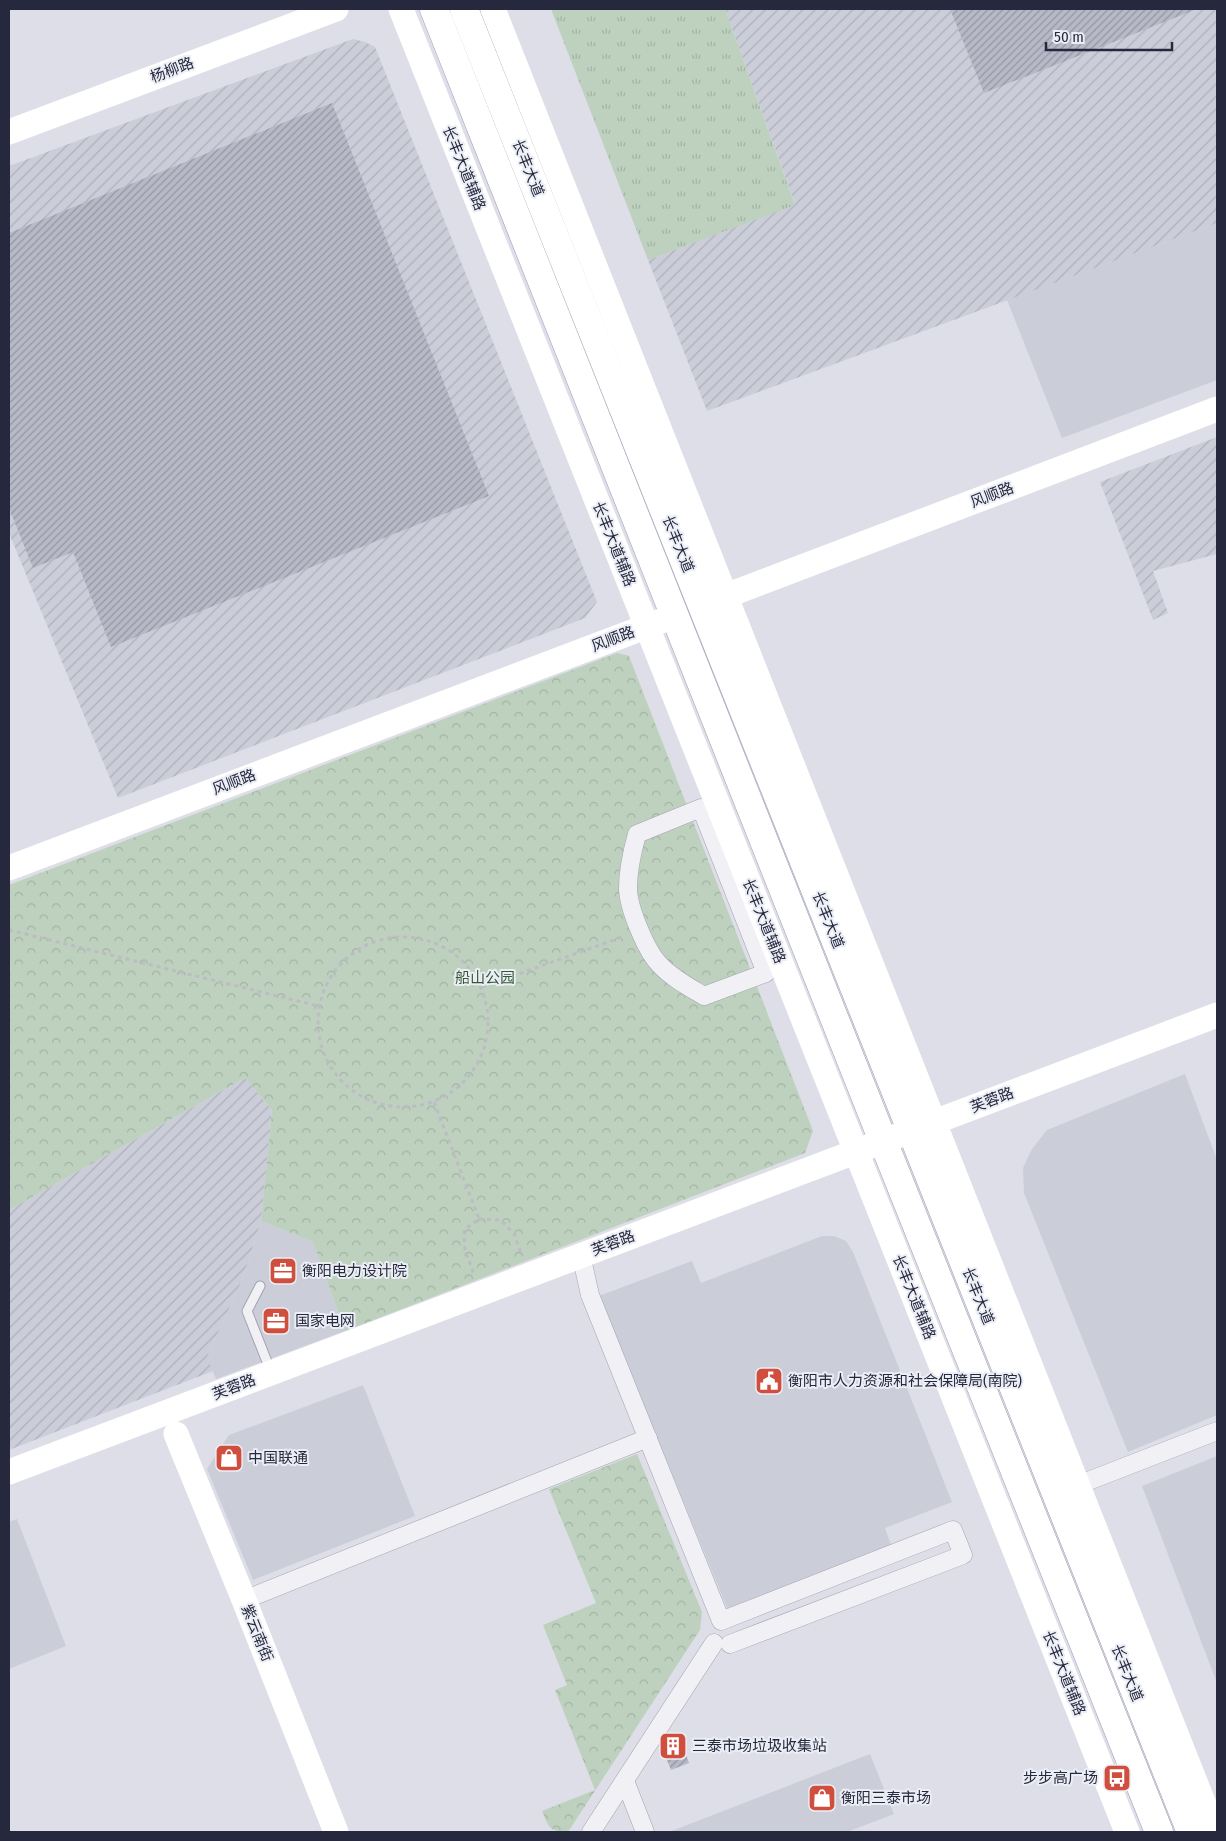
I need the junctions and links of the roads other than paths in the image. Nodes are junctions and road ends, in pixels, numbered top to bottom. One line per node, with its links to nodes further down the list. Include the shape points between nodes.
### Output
1 (288, 9): 7 (street, 杨柳路)
2 (336, 9): 8 (street, 杨柳路)
3 (401, 9): 13 (street, 长丰大道辅路)
4 (434, 9): 12 (main road, 长丰大道)
5 (464, 9): 11 (main road, 长丰大道)
6 (494, 9): 11 (street)
7 (9, 114)
8 (9, 132)
9 (1217, 396): 11 (street, 风顺路)
10 (1217, 409): 11 (street, 风顺路)
11 (712, 594): 12 (street, 风顺路); 19 (main road, 长丰大道)
12 (672, 609): 13 (street, 风顺路); 20 (main road, 长丰大道)
13 (644, 620): 14 (street, 风顺路); 15 (street, 风顺路); 21 (street, 长丰大道辅路)
14 (9, 853)
15 (9, 868)
16 (640, 930): 16 (street, via 628,890 629,863 637,834 701,808 766,973 704,996 679,982 659,965)
17 (1217, 1015): 19 (street, 芙蓉路)
18 (1217, 1029): 19 (street, 芙蓉路)
19 (925, 1132): 20 (street, 芙蓉路); 30 (main road, 长丰大道)
20 (885, 1147): 21 (street, 芙蓉路); 39 (main road, 长丰大道)
21 (858, 1157): 22 (street, 芙蓉路); 24 (street, 芙蓉路, via 481,1293); 38 (street, 长丰大道辅路)
22 (579, 1270): 27 (street); 29 (street, 芙蓉路)
23 (260, 1286): 24 (lane, via 247,1311)
24 (271, 1373): 28 (street, 芙蓉路)
25 (1217, 1431): 30 (street)
26 (176, 1434): 31 (street, 紫云南街)
27 (648, 1438): 31 (street); 32 (street)
28 (9, 1472)
29 (9, 1485)
30 (1067, 1490): 40 (main road, 长丰大道); 41 (street)
31 (244, 1600): 35 (street, 紫云南街)
32 (721, 1622): 33 (street, via 729,1623 734,1630 734,1638); 33 (street, via 953,1530 963,1555)
33 (722, 1644): 34 (street)
34 (625, 1780): 36 (street); 37 (street)
35 (336, 1832)
36 (591, 1832)
37 (645, 1832)
38 (1127, 1832)
39 (1159, 1832)
40 (1190, 1832)
41 (1215, 1832)

